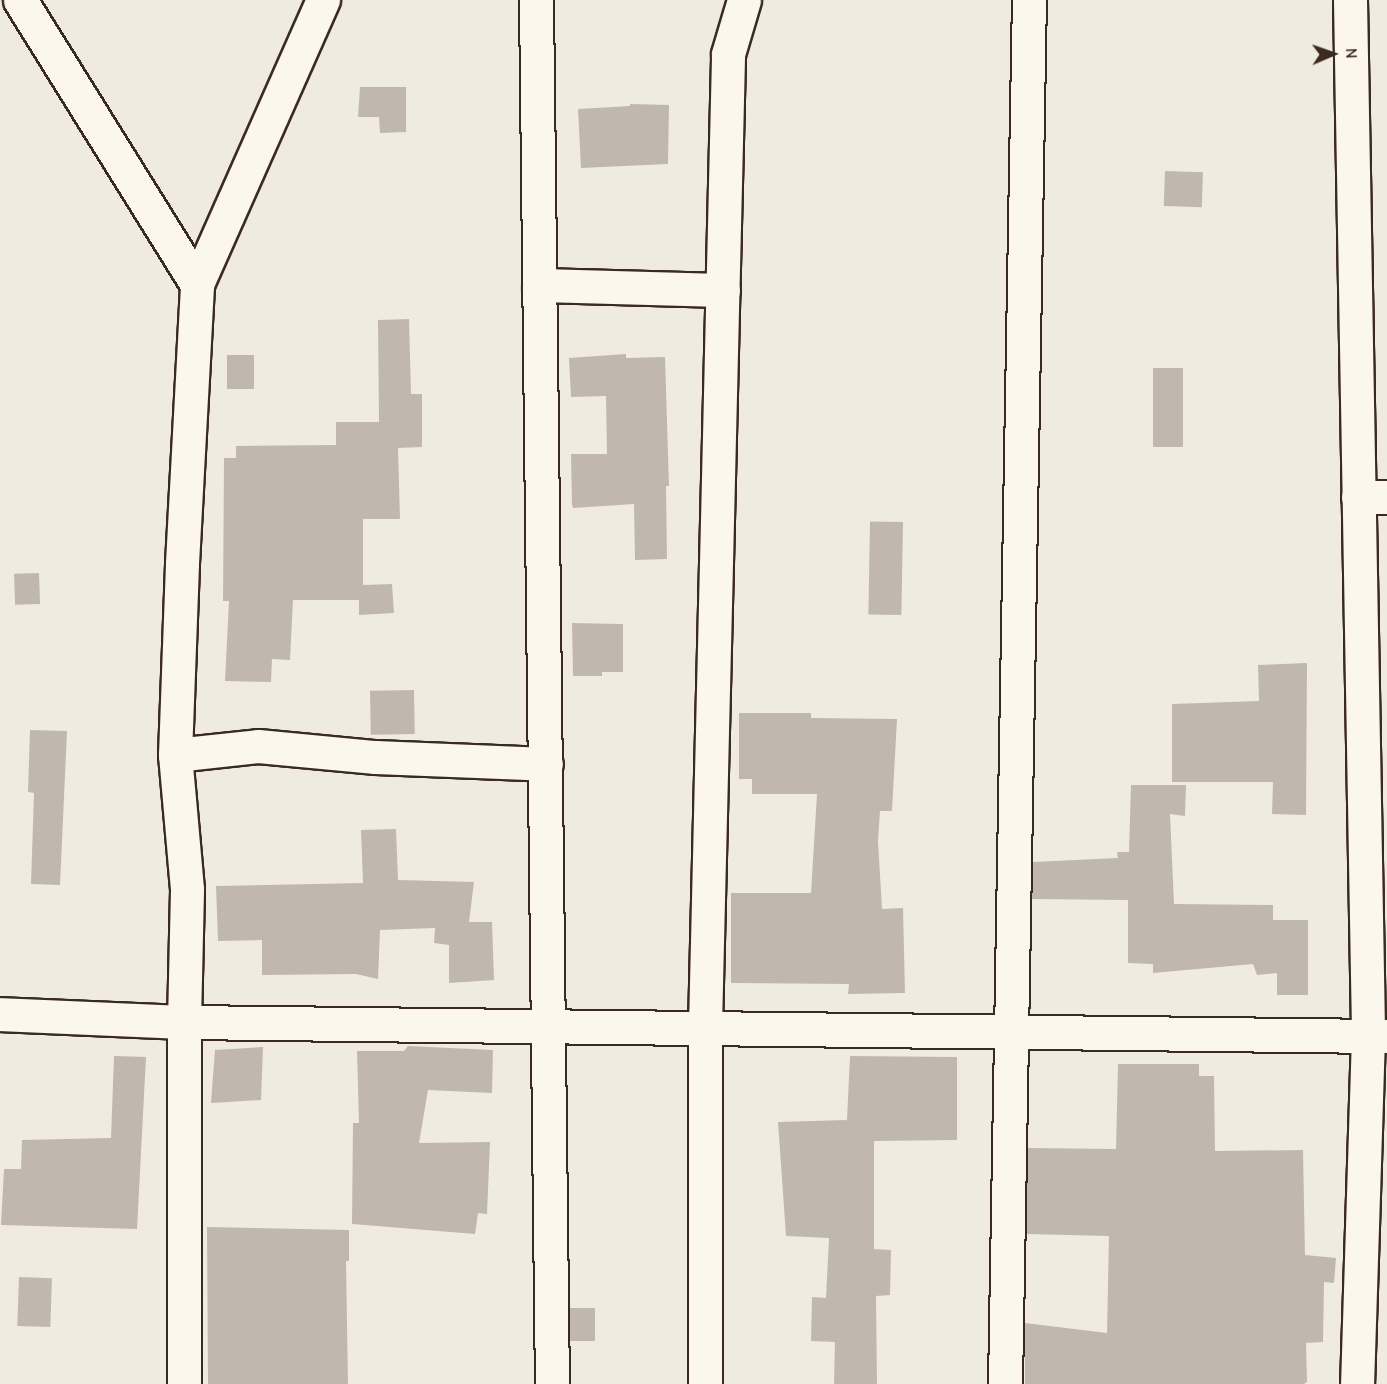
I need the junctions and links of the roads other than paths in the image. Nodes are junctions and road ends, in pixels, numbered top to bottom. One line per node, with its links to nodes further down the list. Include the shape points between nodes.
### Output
1 (20, 0): 7 (street)
2 (323, 0): 7 (street)
3 (536, 0): 8 (street)
4 (744, 0): 9 (street, via 728,54)
5 (1029, 0): 17 (street)
6 (1350, 0): 10 (street)
7 (196, 284): 11 (street)
8 (539, 285): 9 (street); 12 (street)
9 (723, 290): 15 (street)
10 (1372, 497): 18 (street)
11 (175, 755): 12 (street, via 258,746 375,757); 14 (street, via 187,889)
12 (546, 764): 16 (street)
13 (0, 1014): 14 (street)
14 (184, 1022): 16 (street); 19 (street)
15 (705, 1026): 16 (street); 17 (street); 21 (street)
16 (548, 1027): 20 (street)
17 (1011, 1031): 18 (street); 22 (street)
18 (1378, 1036): 23 (street)
19 (184, 1384)
20 (552, 1384)
21 (705, 1384)
22 (1005, 1384)
23 (1357, 1384)

